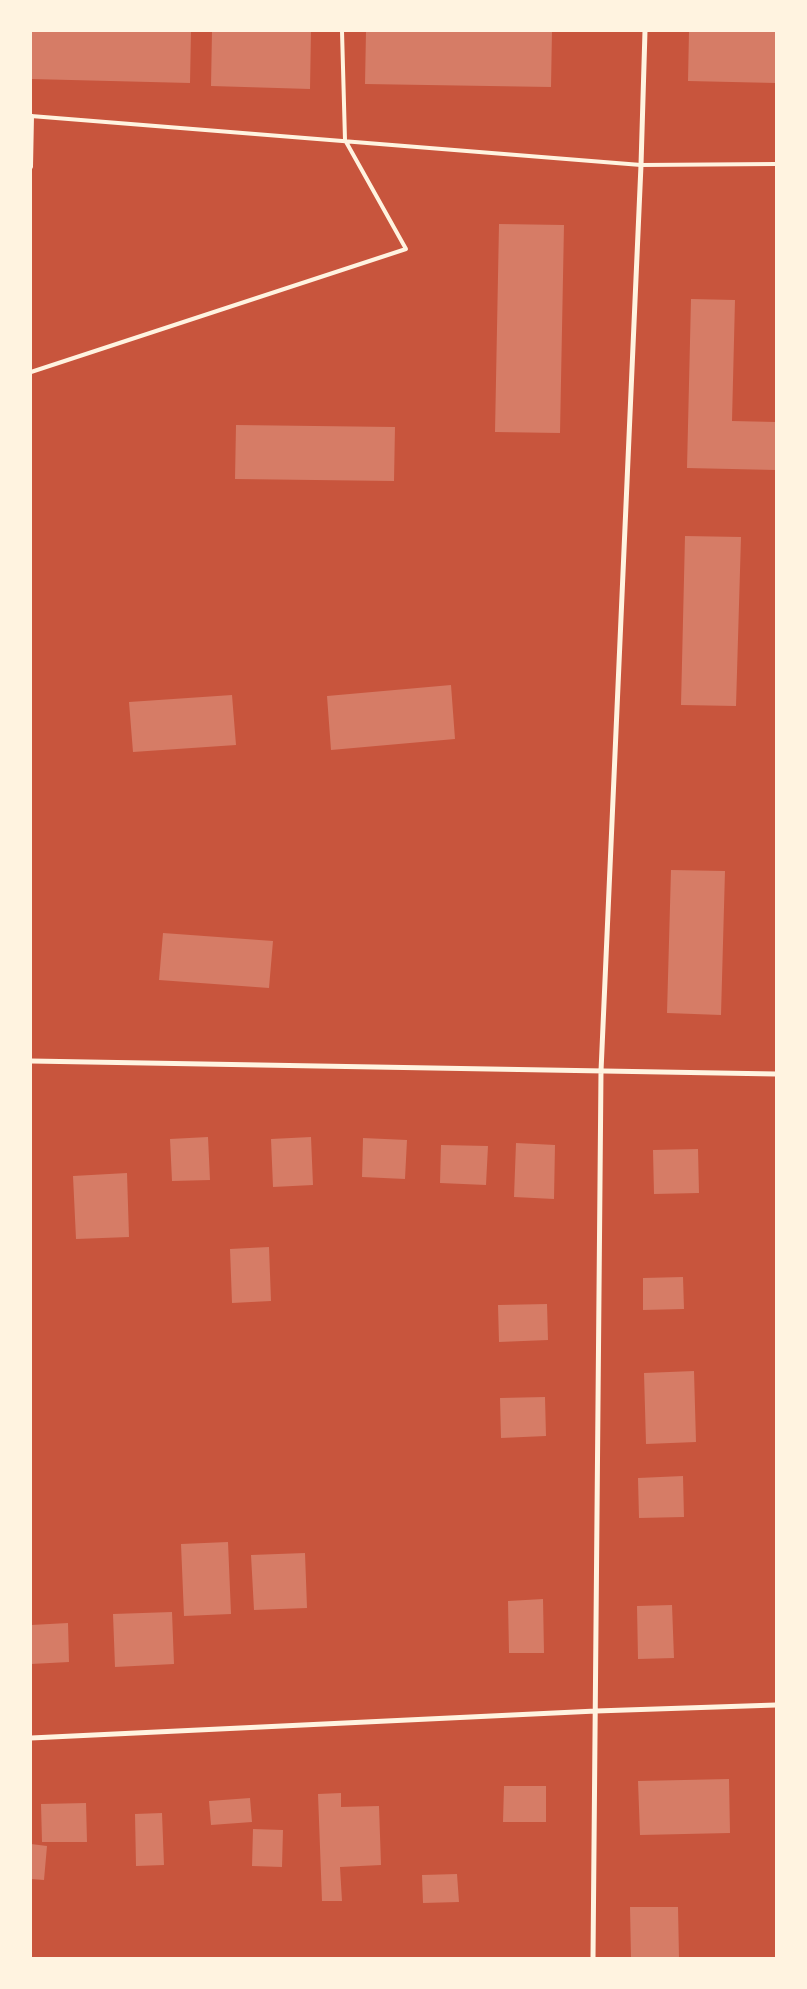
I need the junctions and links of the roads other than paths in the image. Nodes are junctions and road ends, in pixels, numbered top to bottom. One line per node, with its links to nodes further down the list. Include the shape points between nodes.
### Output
1 (342, 31): 4 (lane)
2 (645, 31): 6 (street)
3 (32, 116): 4 (lane); 7 (lane)
4 (345, 140): 6 (lane); 8 (lane, via 406,249)
5 (776, 164): 6 (lane)
6 (641, 165): 10 (street)
7 (31, 168)
8 (31, 372)
9 (31, 1060): 10 (street)
10 (601, 1071): 11 (street); 13 (street)
11 (776, 1074)
12 (776, 1705): 13 (street)
13 (596, 1710): 14 (street); 15 (street)
14 (31, 1738)
15 (592, 1958)

